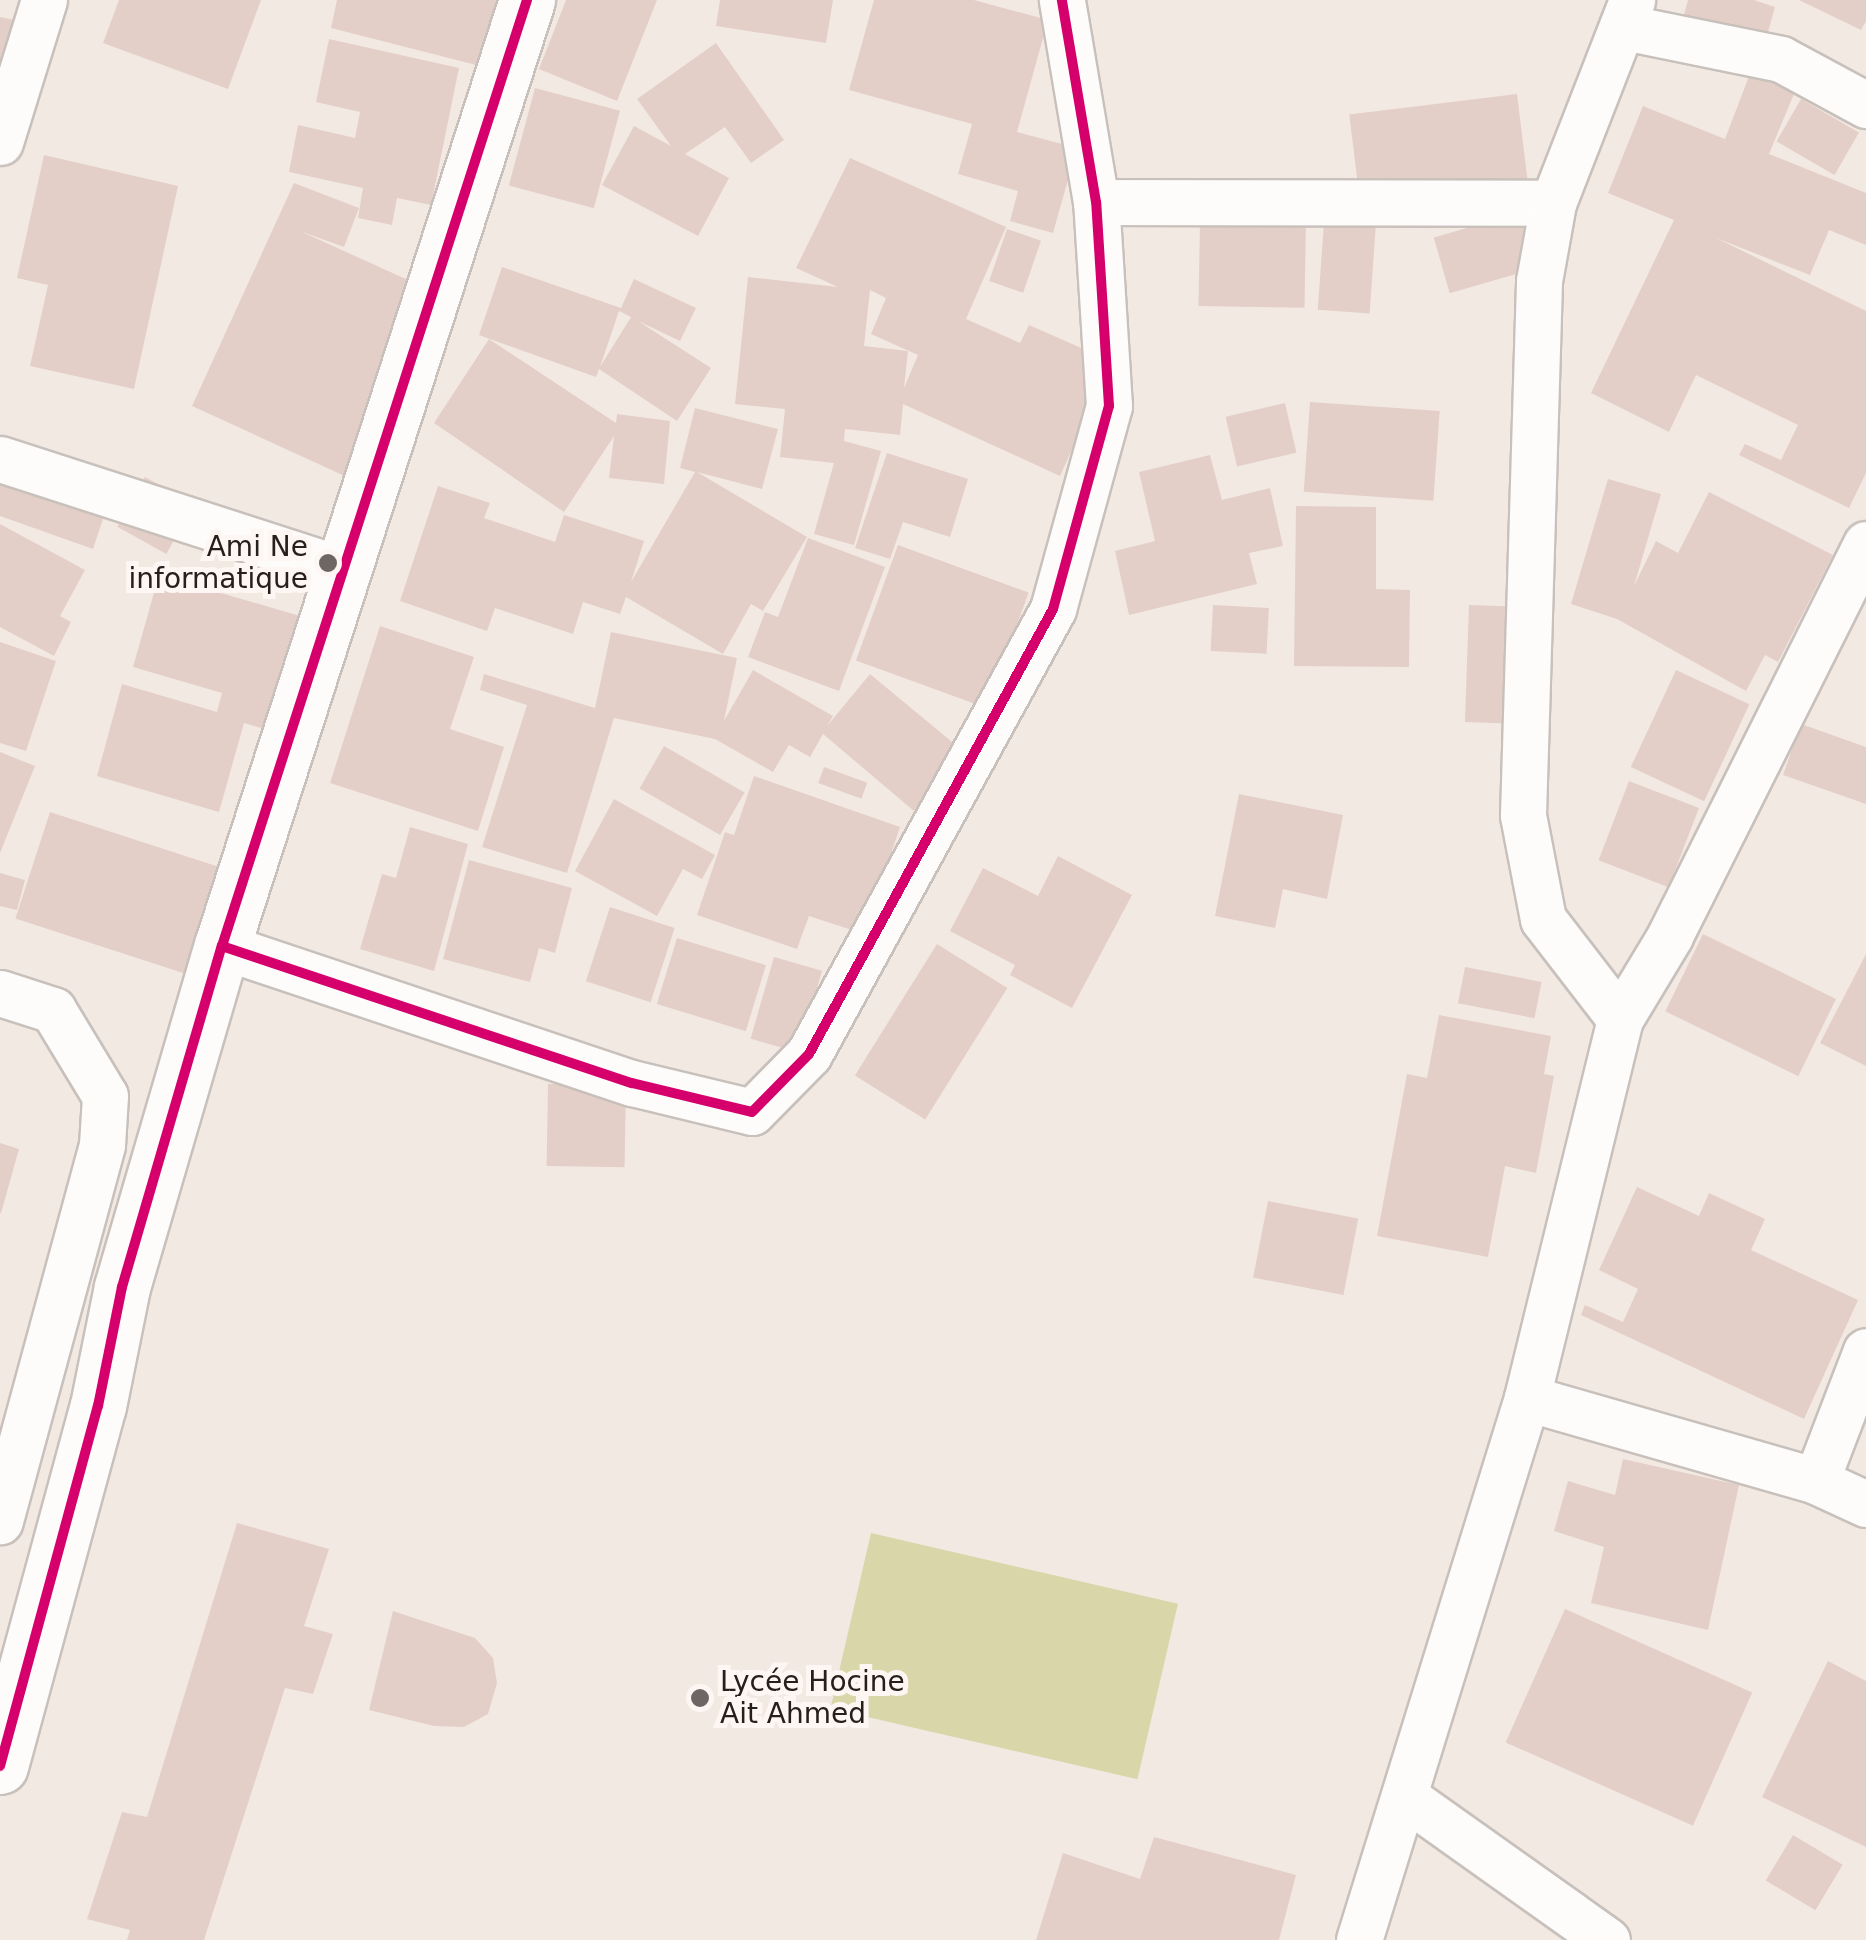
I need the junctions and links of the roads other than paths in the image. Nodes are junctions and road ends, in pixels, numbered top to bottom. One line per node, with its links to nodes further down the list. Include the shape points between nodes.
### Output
1 (44, 0): 6 (street)
2 (527, 0): 11 (street)
3 (1062, 0): 7 (street)
4 (1628, 14): 5 (street, via 1781,59); 8 (street)
5 (1866, 104)
6 (0, 142)
7 (1096, 202): 8 (street); 12 (street, via 1109,406 1053,609 810,1054 752,1112 632,1083)
8 (1553, 203): 14 (street, via 1539,281 1523,814 1544,919)
9 (0, 458): 11 (street)
10 (1866, 544): 14 (street, via 1670,936)
11 (341, 569): 12 (street)
12 (222, 946): 20 (street, via 122,1287 98,1406)
13 (0, 993): 19 (street, via 54,1010 105,1096 102,1146)
14 (1620, 1020): 16 (street)
15 (1866, 1351): 17 (street)
16 (1527, 1398): 17 (street); 21 (street)
17 (1816, 1480): 18 (street)
18 (1866, 1504)
19 (0, 1521)
20 (0, 1766)
21 (1404, 1796): 22 (street); 23 (street)
22 (1359, 1940)
23 (1607, 1940)

